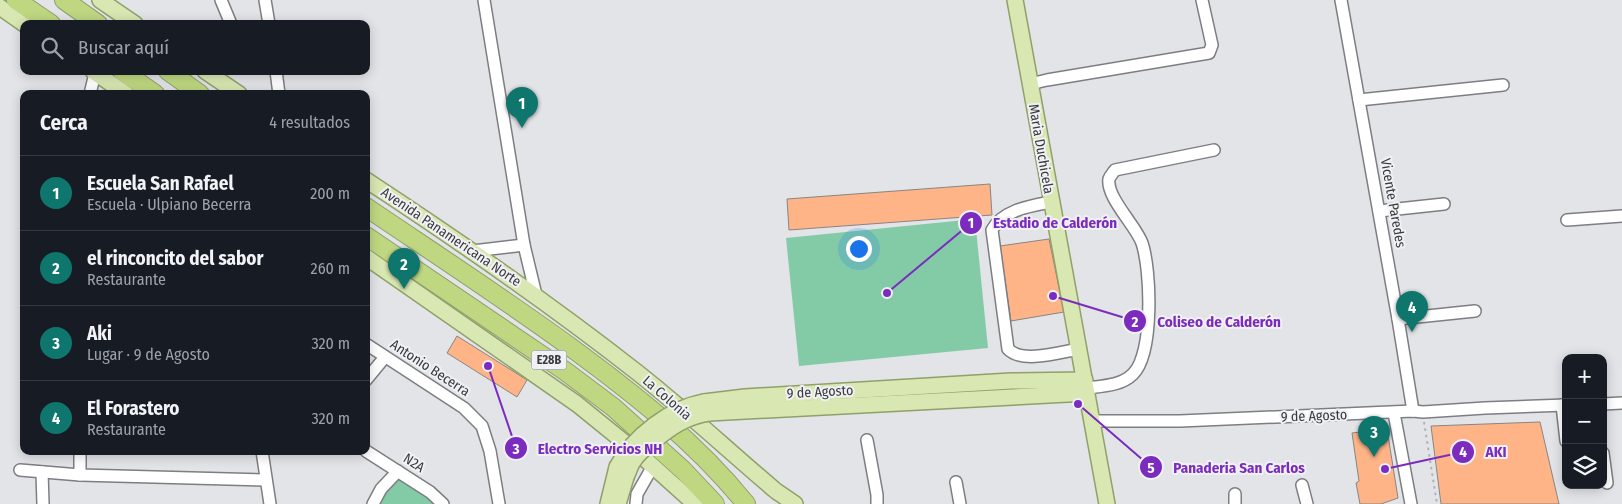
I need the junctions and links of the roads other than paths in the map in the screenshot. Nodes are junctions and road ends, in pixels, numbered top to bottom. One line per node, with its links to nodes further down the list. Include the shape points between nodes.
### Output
1 (16, 0): 11 (highway)
2 (64, 0): 12 (highway)
3 (100, 0): 13 (main road)
4 (221, 0): 14 (street)
5 (265, 0): 15 (street)
6 (484, 0): 41 (street)
7 (1015, 0): 23 (main road, Maria Duchicela)
8 (1202, 0): 23 (street, via 1212,45 1209,53)
9 (1341, 0): 31 (street, Vicente Paredes)
10 (0, 8): 16 (main road)
11 (45, 20)
12 (92, 20)
13 (129, 20)
14 (229, 20)
15 (268, 20)
16 (20, 21)
17 (93, 75): 25 (street)
18 (98, 75): 26 (main road)
19 (128, 75): 27 (highway)
20 (174, 75): 28 (highway)
21 (277, 75): 30 (street)
22 (222, 76): 29 (main road)
23 (1030, 84): 34 (main road, Maria Duchicela)
24 (1503, 85): 31 (street)
25 (91, 90)
26 (120, 90)
27 (149, 90)
28 (194, 90)
29 (235, 90)
30 (278, 90)
31 (1359, 100): 37 (street, Vicente Paredes)
32 (1214, 150): 51 (street, via 1115,170 1109,177 1114,200 1142,243 1148,283 1148,328 1141,361 1133,374 1116,384)
33 (370, 183): 42 (main road, Avenida Panamericana Norte)
34 (1051, 202): 48 (main road, Maria Duchicela); 48 (street, via 1017,210 997,221 992,230 1008,349 1016,355 1037,356)
35 (1444, 204): 37 (street)
36 (370, 210): 81 (highway, Avenida Panamericana Norte / E28B, via 509,302 626,388 695,447)
37 (1379, 212): 46 (street, Vicente Paredes)
38 (1622, 216): 39 (street)
39 (1567, 220)
40 (370, 239): 80 (highway, E28B, via 565,371 613,408 683,470)
41 (524, 245): 42 (street); 44 (street)
42 (473, 251): 44 (main road, Avenida Panamericana Norte)
43 (370, 260): 62 (main road, via 577,404)
44 (536, 295): 82 (main road, La Colonia, via 639,374)
45 (1475, 311): 46 (street)
46 (1398, 319): 55 (street, Vicente Paredes)
47 (370, 347): 49 (street, Antonio Becerra)
48 (1079, 349): 51 (main road, Maria Duchicela)
49 (384, 357): 50 (street); 75 (street, Antonio Becerra, via 464,408 482,426)
50 (370, 375)
51 (1086, 387): 57 (main road, Maria Duchicela); 66 (main road, 9 de Agosto, bridge, via 706,408 663,433)
52 (1622, 403): 53 (street)
53 (1607, 404)
54 (1562, 405): 55 (street, 9 de Agosto)
55 (1418, 412): 56 (street, 9 de Agosto)
56 (1394, 413): 57 (street, 9 de Agosto); 87 (street)
57 (1093, 421): 85 (main road, Maria Duchicela)
58 (868, 440): 83 (street)
59 (370, 453): 64 (street, N2A)
60 (80, 455): 67 (street)
61 (263, 455): 68 (street)
62 (653, 466): 78 (street); 79 (main road)
63 (20, 470): 65 (street)
64 (398, 470): 73 (street); 74 (street, N2A)
65 (42, 472): 67 (street); 71 (street)
66 (622, 472): 76 (main road, 9 de Agosto); 77 (main road, 9 de Agosto)
67 (80, 475): 68 (street)
68 (266, 480): 72 (street)
69 (956, 482): 84 (street)
70 (1302, 485): 86 (street)
71 (43, 504)
72 (270, 504)
73 (373, 504)
74 (443, 504)
75 (499, 504)
76 (608, 504)
77 (618, 504)
78 (636, 504)
79 (694, 504)
80 (715, 504)
81 (746, 504)
82 (795, 504)
83 (877, 504)
84 (960, 504)
85 (1107, 504)
86 (1307, 504)
87 (1411, 504)

